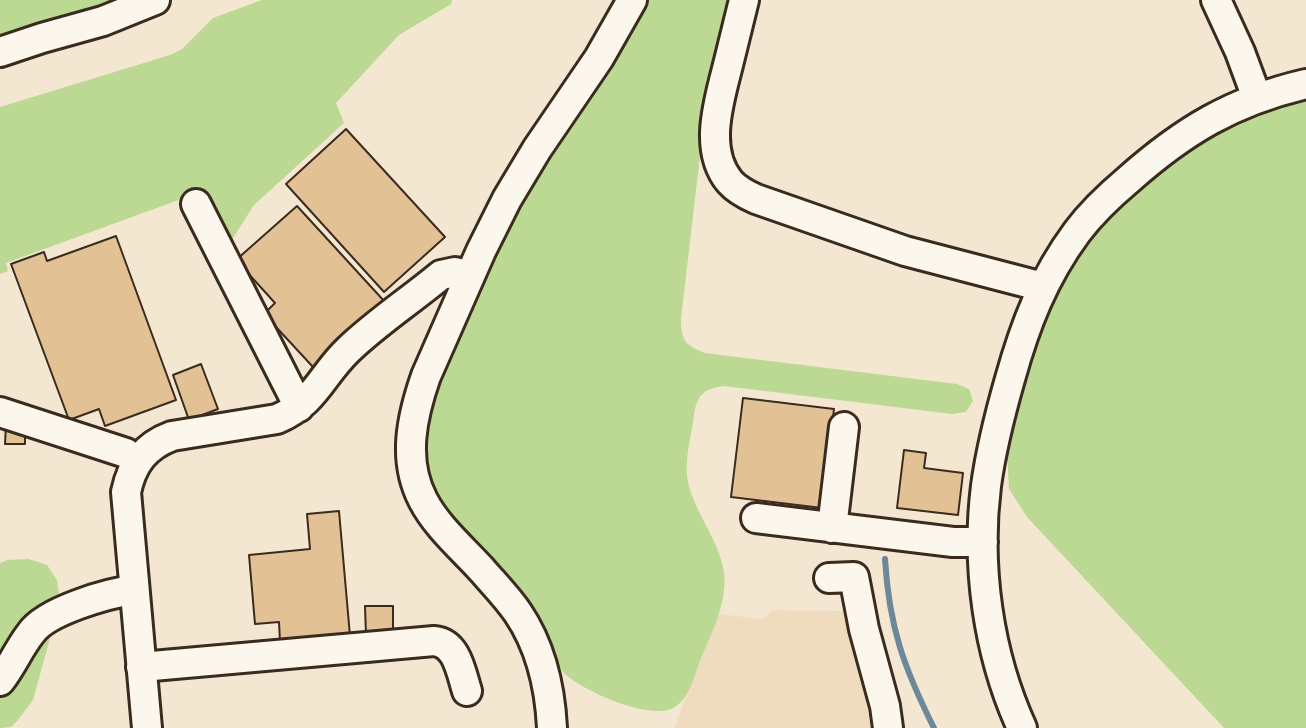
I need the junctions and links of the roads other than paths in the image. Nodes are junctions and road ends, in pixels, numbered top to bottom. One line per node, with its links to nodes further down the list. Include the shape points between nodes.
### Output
1 (155, 0): 5 (street)
2 (632, 0): 9 (street, via 521,173)
3 (744, 0): 10 (street, via 716,117 717,153 730,182 756,199 905,251)
4 (1216, 0): 7 (street)
5 (0, 52)
6 (1306, 84): 7 (street)
7 (1257, 98): 10 (street, via 1184,135 1098,206)
8 (196, 204): 11 (street)
9 (470, 276): 11 (street, via 441,275 349,350); 24 (street, via 419,396 411,460 423,500 435,518 530,632 546,676)
10 (1043, 287): 17 (street, via 1021,340 992,448)
11 (299, 407): 14 (street, via 277,419 172,436 157,442)
12 (0, 412): 14 (street, via 126,453)
13 (844, 427): 16 (street)
14 (137, 462): 19 (street, via 126,492)
15 (756, 518): 16 (street)
16 (832, 528): 17 (street)
17 (983, 542): 26 (street, via 994,645)
18 (829, 578): 25 (street, via 854,577)
19 (134, 590): 20 (street); 21 (street, via 46,618)
20 (141, 667): 22 (street, via 434,641 450,648); 23 (street)
21 (0, 681)
22 (467, 691)
23 (147, 728)
24 (552, 728)
25 (888, 728)
26 (1022, 728)

